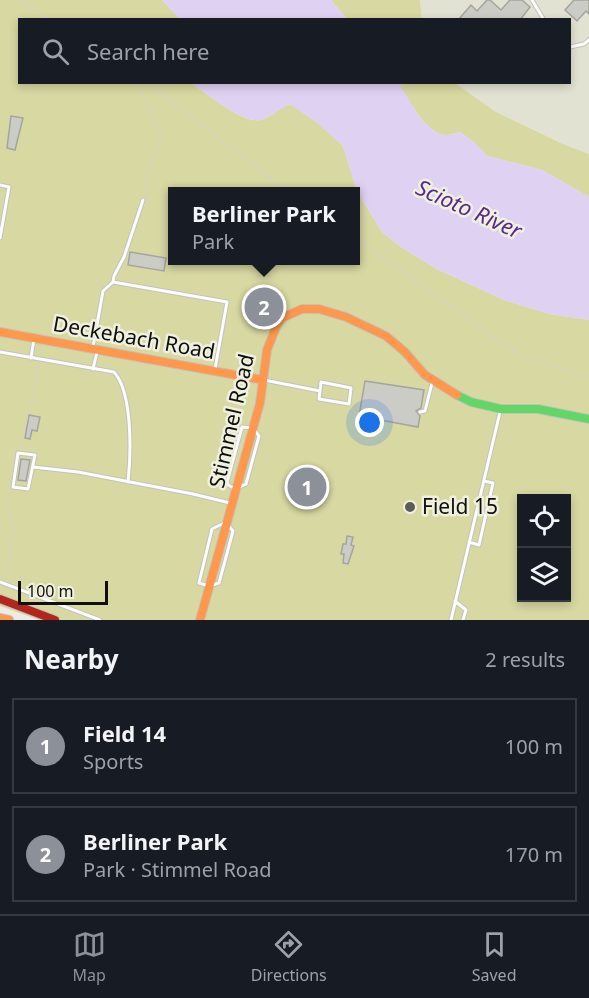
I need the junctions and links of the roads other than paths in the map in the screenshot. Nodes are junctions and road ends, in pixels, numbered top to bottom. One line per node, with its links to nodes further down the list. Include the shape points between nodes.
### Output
1 (532, 0): 2 (lane)
2 (543, 18)
3 (589, 40): 4 (lane)
4 (571, 47)
5 (0, 185): 7 (lane, via 9,187)
6 (143, 200): 8 (lane)
7 (0, 238)
8 (113, 282): 11 (lane, via 103,291); 15 (lane, via 227,302)
9 (0, 332): 10 (main road, Deckebach Road)
10 (34, 339): 11 (main road, Deckebach Road); 13 (lane)
11 (95, 350): 14 (lane); 15 (main road, Deckebach Road)
12 (0, 352): 13 (lane)
13 (31, 357): 14 (lane)
14 (93, 369): 24 (lane, via 114,372 122,387 129,443)
15 (214, 371): 16 (main road, Deckebach Road)
16 (262, 380): 17 (main road, Stimmel Road, via 267,350 282,318 292,312 320,309 386,336); 18 (lane); 25 (main road, Stimmel Road, via 260,403)
17 (432, 380): 19 (main road, Stimmel Road, via 471,402); 20 (lane, via 425,411)
18 (320, 391): 18 (lane, via 319,399 349,404 351,388 321,382)
19 (501, 409): 21 (main road, Stimmel Road, via 538,409); 23 (lane)
20 (420, 412)
21 (589, 419)
22 (33, 467): 22 (lane, via 35,455 18,453 14,487 28,489); 24 (lane)
23 (484, 481): 26 (lane); 26 (lane, via 493,483 479,545)
24 (128, 482): 25 (lane)
25 (232, 504): 34 (main road, Stimmel Road)
26 (469, 542): 29 (lane)
27 (2, 582): 33 (lane)
28 (0, 599): 32 (main road)
29 (456, 601): 35 (lane); 36 (lane, via 466,610)
30 (0, 618): 31 (main road)
31 (9, 620)
32 (55, 620)
33 (100, 620)
34 (200, 620)
35 (451, 620)
36 (463, 620)

